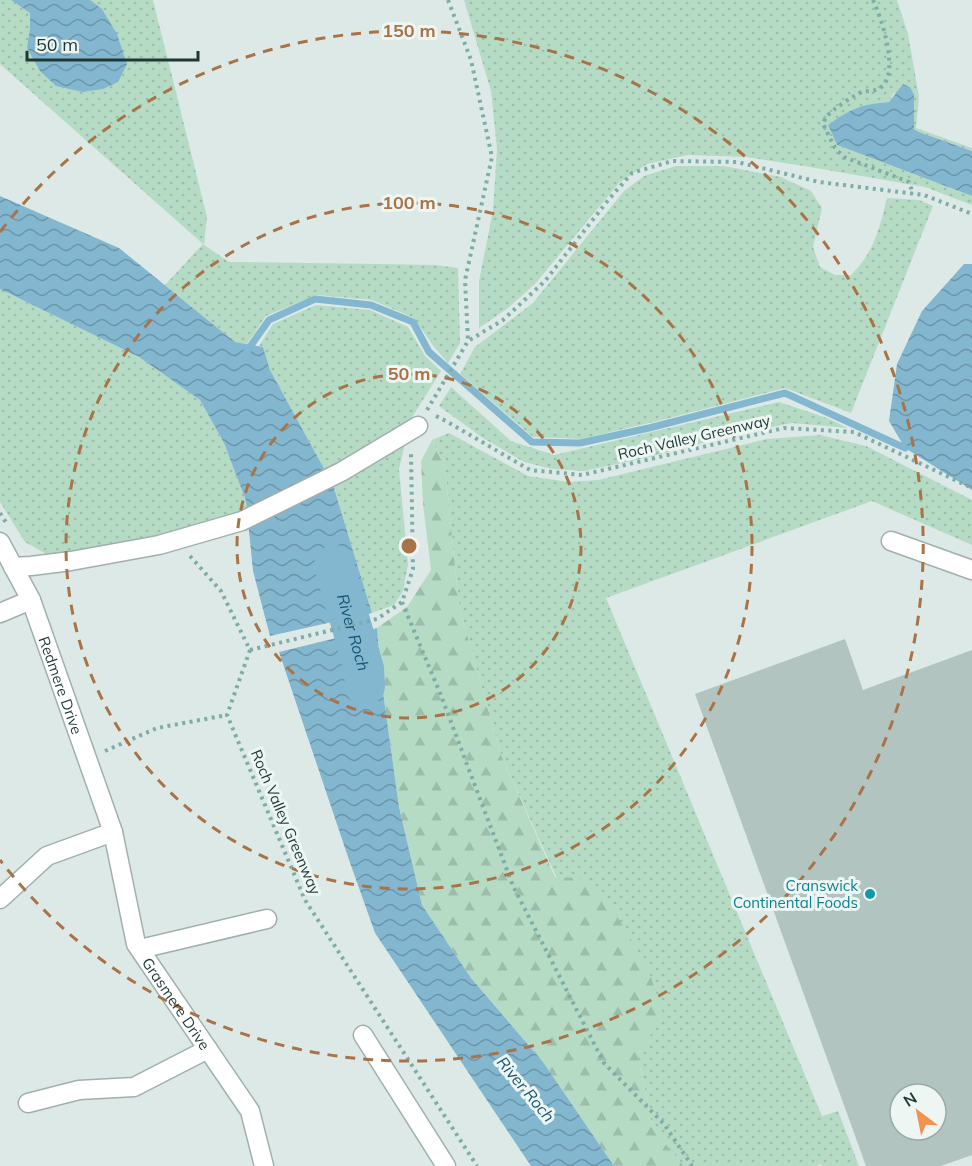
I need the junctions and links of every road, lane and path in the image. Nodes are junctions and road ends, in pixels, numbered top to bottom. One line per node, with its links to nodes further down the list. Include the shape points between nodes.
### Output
1 (448, 0): 5 (path, via 471,60 492,157 465,280)
2 (873, 0): 3 (path, via 880,14 889,58 888,77 879,89 862,92 837,107 824,124 835,148 844,157 909,182)
3 (914, 194): 4 (path); 5 (path, via 819,182 737,162 672,160 632,173 545,281 503,320)
4 (972, 214)
5 (468, 341): 6 (path)
6 (422, 419): 7 (path, Roch Valley Greenway, via 447,421 530,470 582,475 784,428 854,432); 8 (street, via 340,472 242,521); 14 (path, via 410,456 413,569)
7 (972, 488)
8 (177, 541): 11 (street, via 71,561); 16 (path, via 221,591)
9 (891, 541): 12 (street)
10 (0, 542): 11 (street, Redmere Drive)
11 (13, 567): 13 (street, Redmere Drive)
12 (972, 570)
13 (31, 600): 15 (street); 18 (street, Redmere Drive)
14 (402, 602): 16 (path, via 376,619); 29 (path, via 513,886 604,1064 664,1124)
15 (0, 613)
16 (250, 650): 17 (path)
17 (227, 716): 18 (path, via 157,728); 28 (path, Roch Valley Greenway, via 305,900)
18 (86, 760): 19 (street, Redmere Drive)
19 (113, 832): 20 (street, via 47,856); 22 (street, Grasmere Drive)
20 (0, 899)
21 (267, 919): 22 (street)
22 (140, 949): 24 (street, Grasmere Drive)
23 (363, 1035): 27 (street)
24 (208, 1049): 25 (street, via 134,1087 79,1090); 26 (street, Grasmere Drive, via 250,1111)
25 (28, 1103)
26 (264, 1166)
27 (446, 1166)
28 (477, 1166)
29 (692, 1166)

